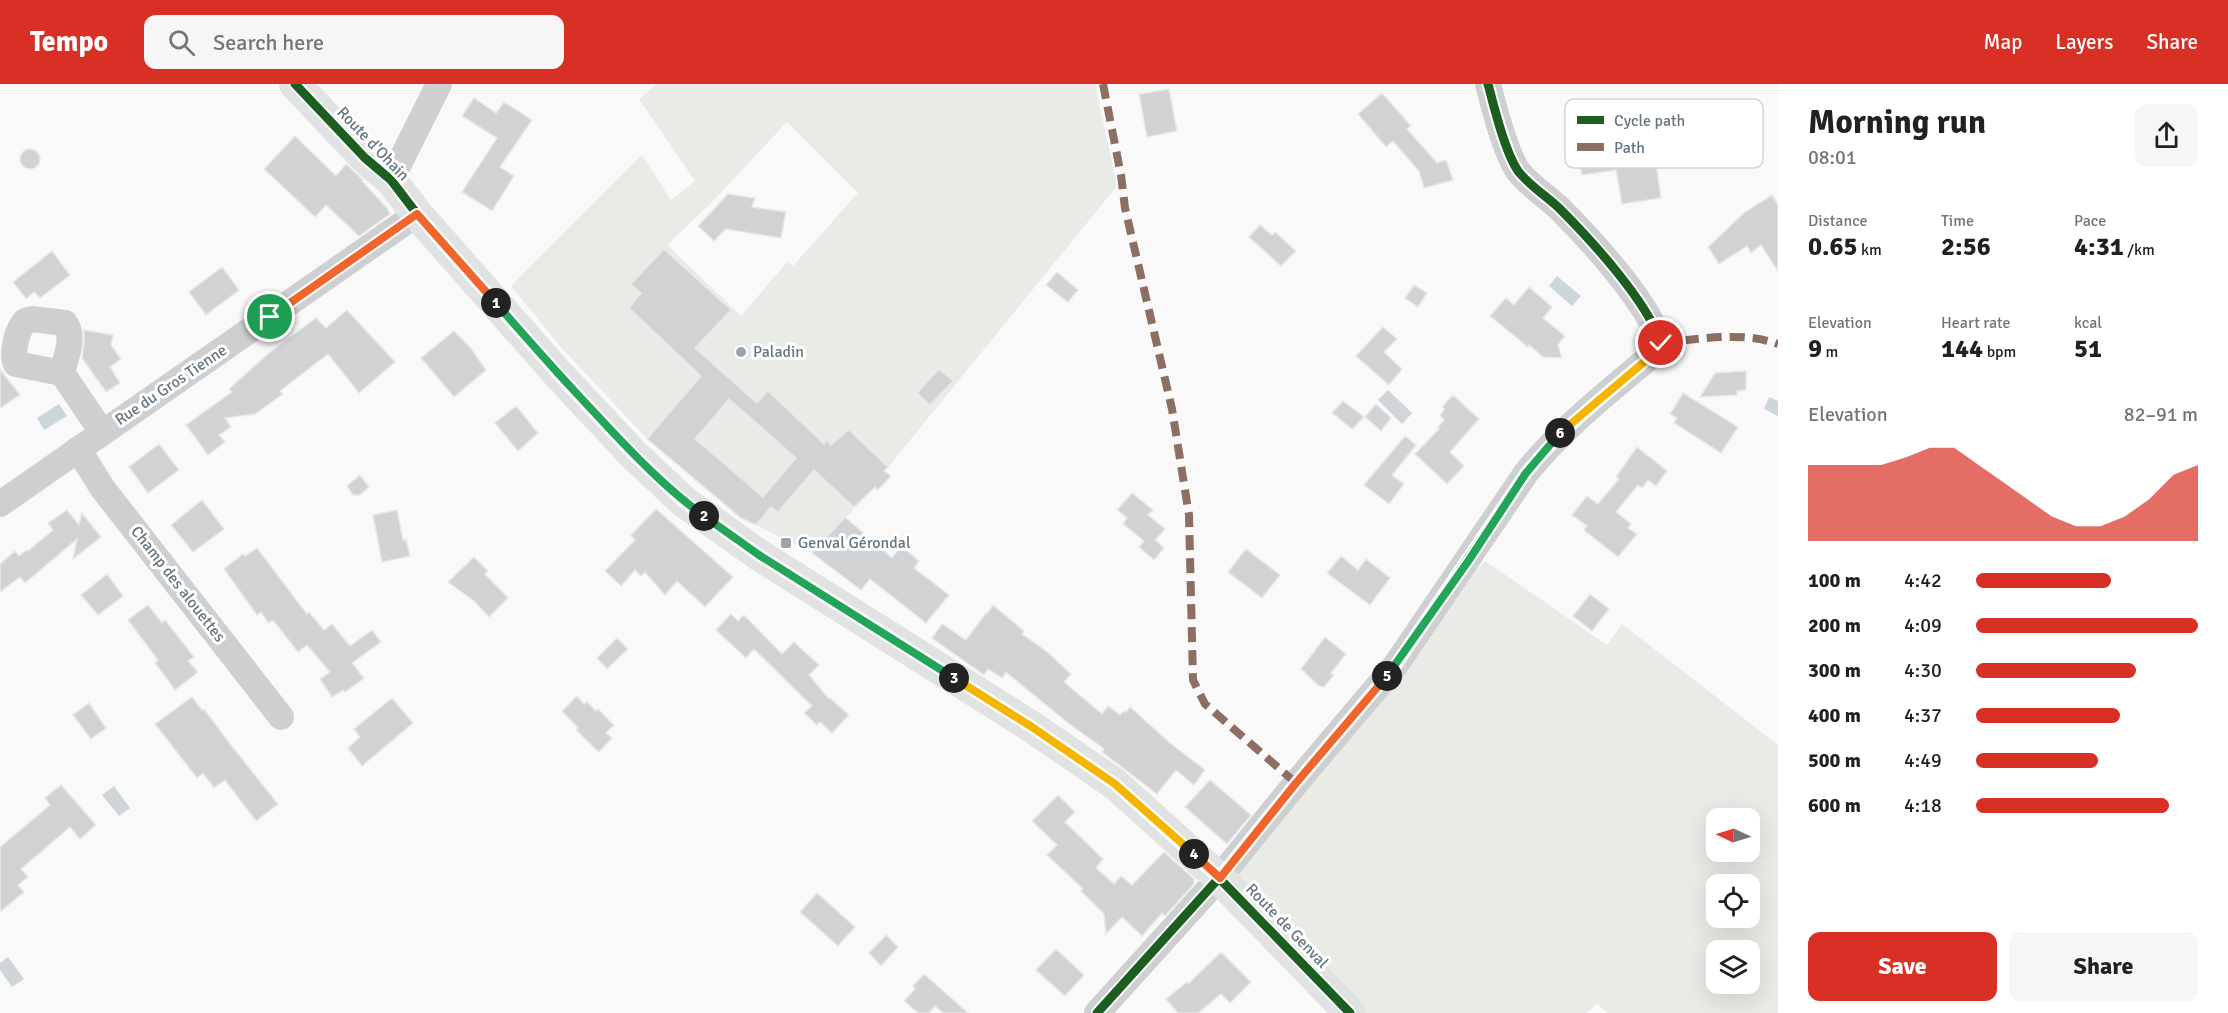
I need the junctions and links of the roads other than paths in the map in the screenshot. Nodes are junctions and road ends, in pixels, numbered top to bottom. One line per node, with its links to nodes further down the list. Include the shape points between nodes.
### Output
1 (295, 84): 4 (main road, Route d'Ohain)
2 (439, 84): 4 (street)
3 (1488, 84): 12 (street, via 1518,170 1579,228 1607,261 1637,300 1661,343 1657,351 1543,452 1395,666)
4 (391, 180): 5 (main road, Route d'Ohain)
5 (417, 214): 7 (street, Rue du Gros Tienne); 10 (main road, Route d'Ohain, via 633,454 683,501)
6 (62, 373): 7 (street, Rue du Gros Tienne)
7 (102, 432): 8 (street, Rue du Gros Tienne)
8 (78, 449): 9 (street, Rue du Gros Tienne); 11 (street, Champ des alouettes, via 104,489)
9 (0, 504)
10 (759, 555): 12 (main road, Route de Genval, via 1075,755 1115,784)
11 (281, 717)
12 (1220, 878): 13 (street); 14 (main road, Route de Genval)
13 (1096, 1013)
14 (1350, 1013)

